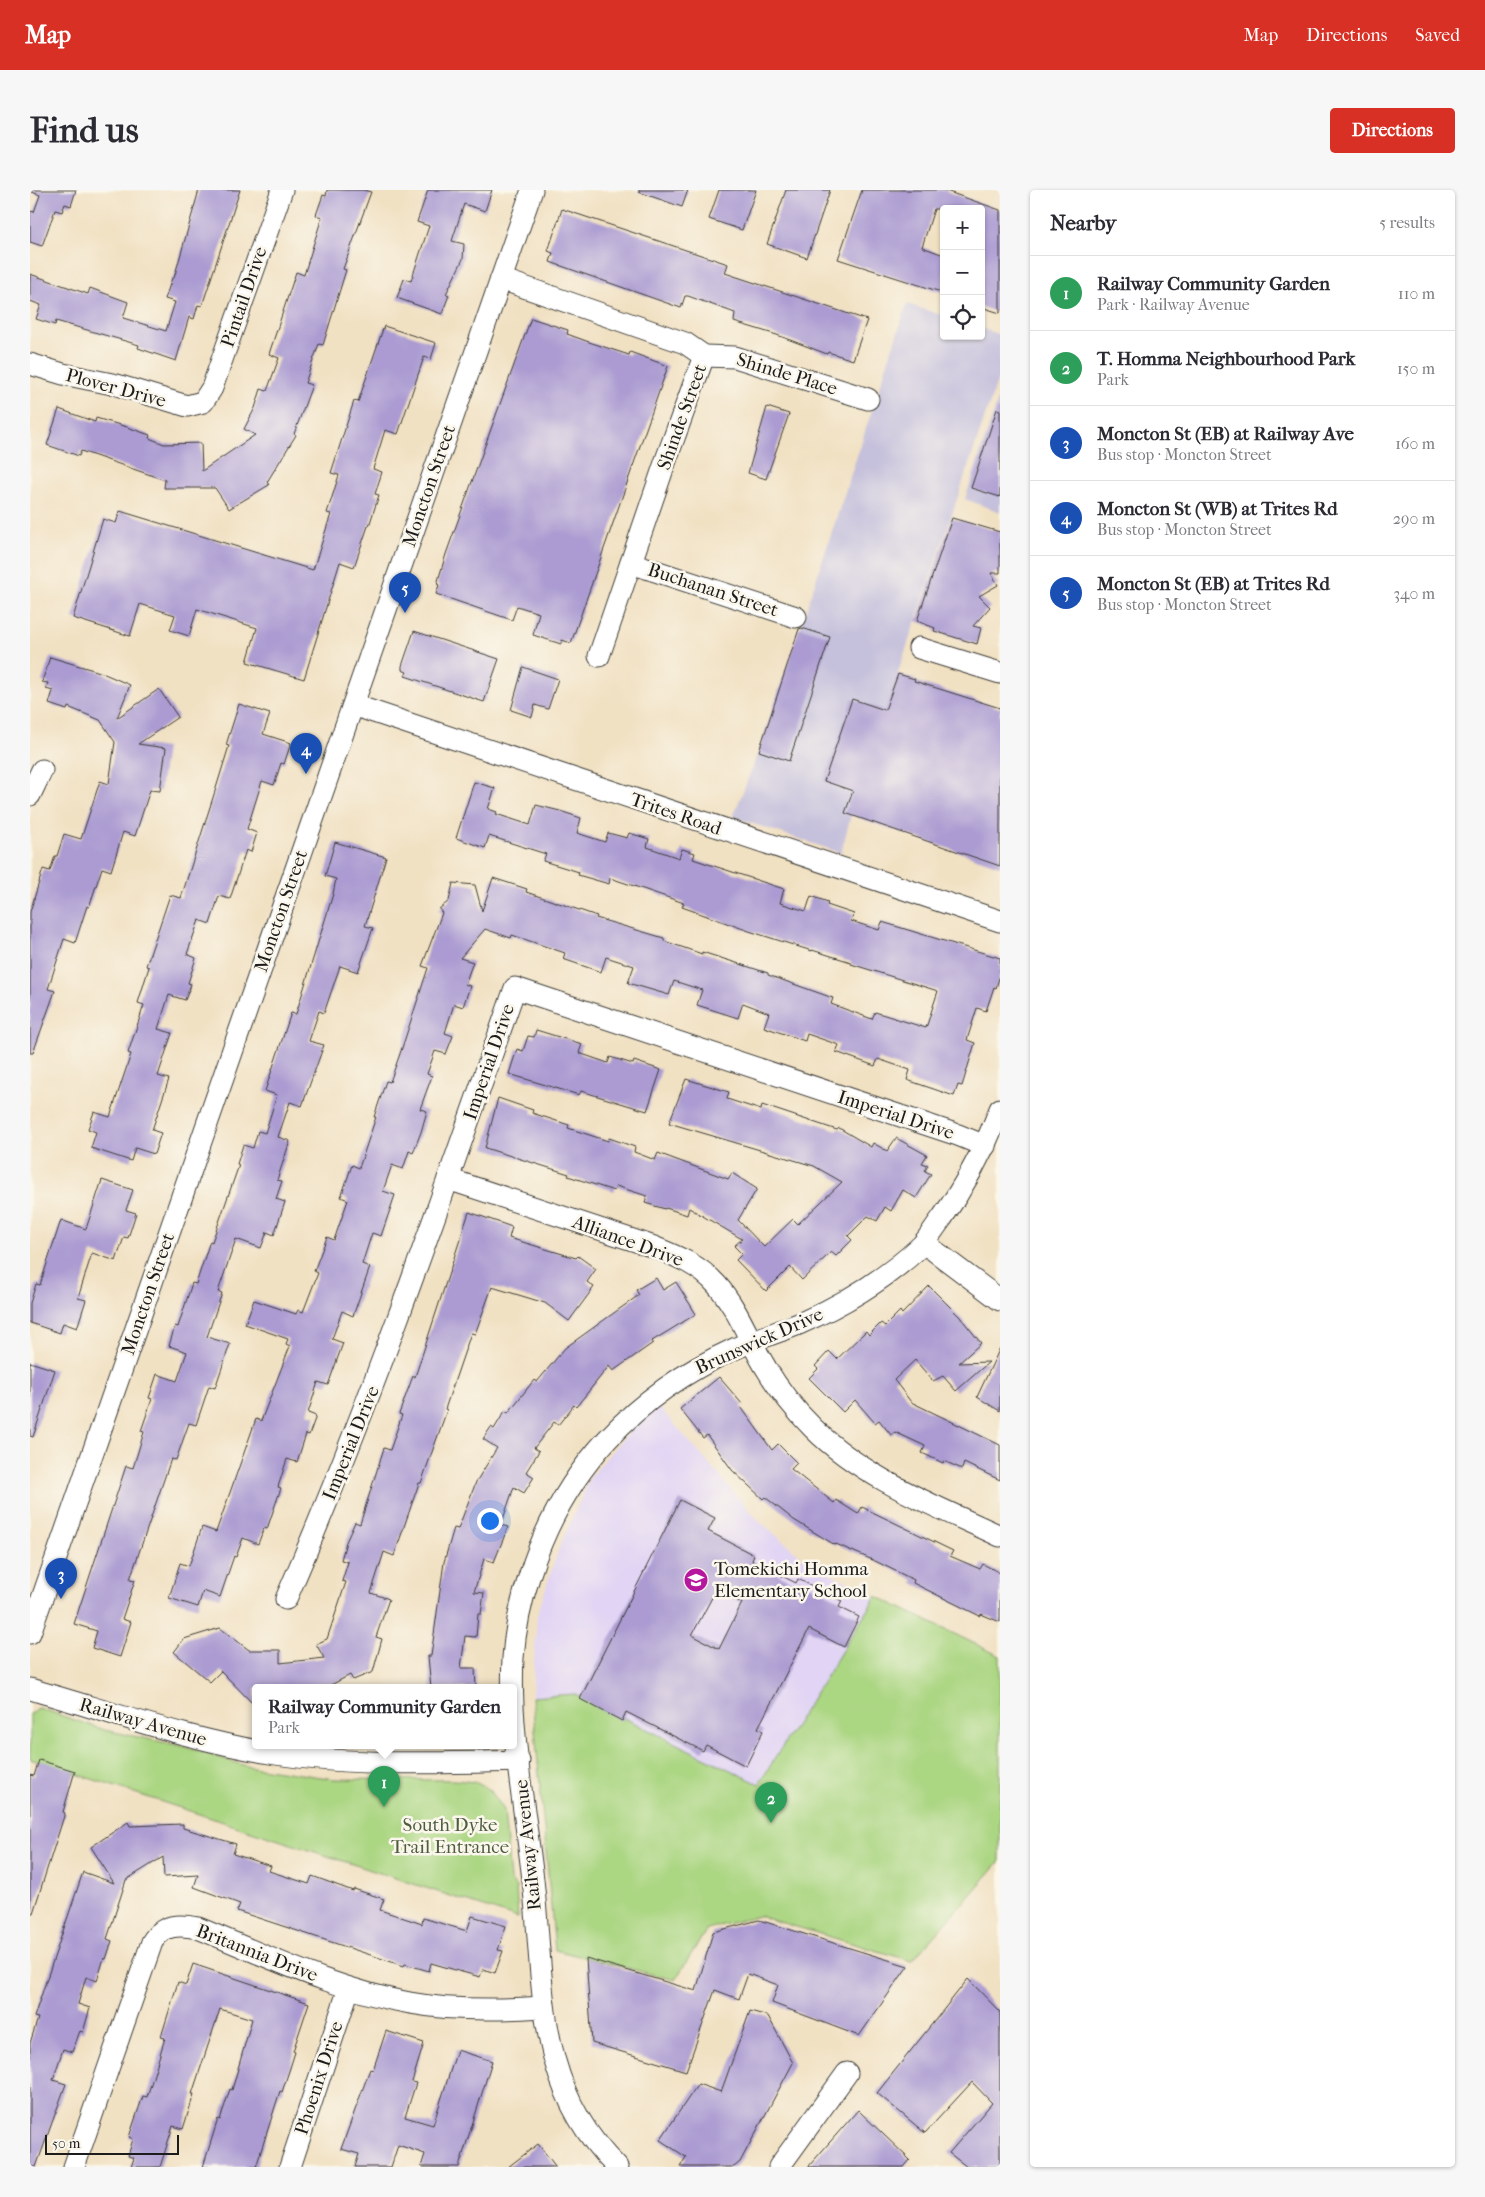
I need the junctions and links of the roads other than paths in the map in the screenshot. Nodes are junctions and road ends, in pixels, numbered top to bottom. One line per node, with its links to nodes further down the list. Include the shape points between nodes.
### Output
1 (282, 190): 7 (street, Pintail Drive, via 212,388)
2 (532, 190): 3 (street, Moncton Street)
3 (501, 279): 4 (street, Shinde Street, via 685,343); 13 (street, Moncton Street)
4 (704, 356): 6 (street, Shinde Place, via 735,357); 8 (street, Shinde Street)
5 (30, 364): 7 (street, Plover Drive, via 187,406)
6 (868, 399)
7 (203, 402)
8 (631, 563): 9 (street, Buchanan Street); 11 (street, Shinde Street)
9 (796, 617)
10 (919, 648): 12 (street)
11 (599, 656)
12 (1000, 672)
13 (352, 705): 16 (street, Trites Road); 25 (street, Moncton Street)
14 (42, 770): 15 (street)
15 (30, 795)
16 (1000, 921)
17 (1000, 1109): 18 (street, Brunswick Drive)
18 (985, 1146): 19 (street, Imperial Drive, via 515,988); 20 (street, Brunswick Drive, via 958,1194)
19 (448, 1179): 22 (street, Alliance Drive, via 681,1258 716,1284); 24 (street, Imperial Drive, via 370,1396)
20 (924, 1243): 21 (street); 22 (street, Brunswick Drive, via 877,1280 838,1305)
21 (1000, 1300)
22 (752, 1342): 23 (street, Alliance Drive, via 787,1400 814,1429 842,1452 876,1475); 26 (street, Brunswick Drive, via 686,1375 635,1411 598,1447 561,1501 535,1558 516,1632)
23 (1000, 1536)
24 (286, 1599)
25 (30, 1633)
26 (513, 1684)
27 (30, 1689): 29 (street, Railway Avenue, via 211,1741 277,1754 403,1764)
28 (517, 1736): 29 (street, Brunswick Drive)
29 (519, 1761): 31 (street, Railway Avenue, via 534,1885)
30 (349, 1988): 31 (street, Britannia Drive, via 435,2007); 33 (street, Britannia Drive, via 198,1928 175,1925 157,1934); 34 (street, Phoenix Drive)
31 (543, 2006): 35 (street, Railway Avenue, via 564,2088 580,2121)
32 (847, 2073): 36 (street)
33 (74, 2167)
34 (290, 2167)
35 (618, 2167)
36 (779, 2167)

